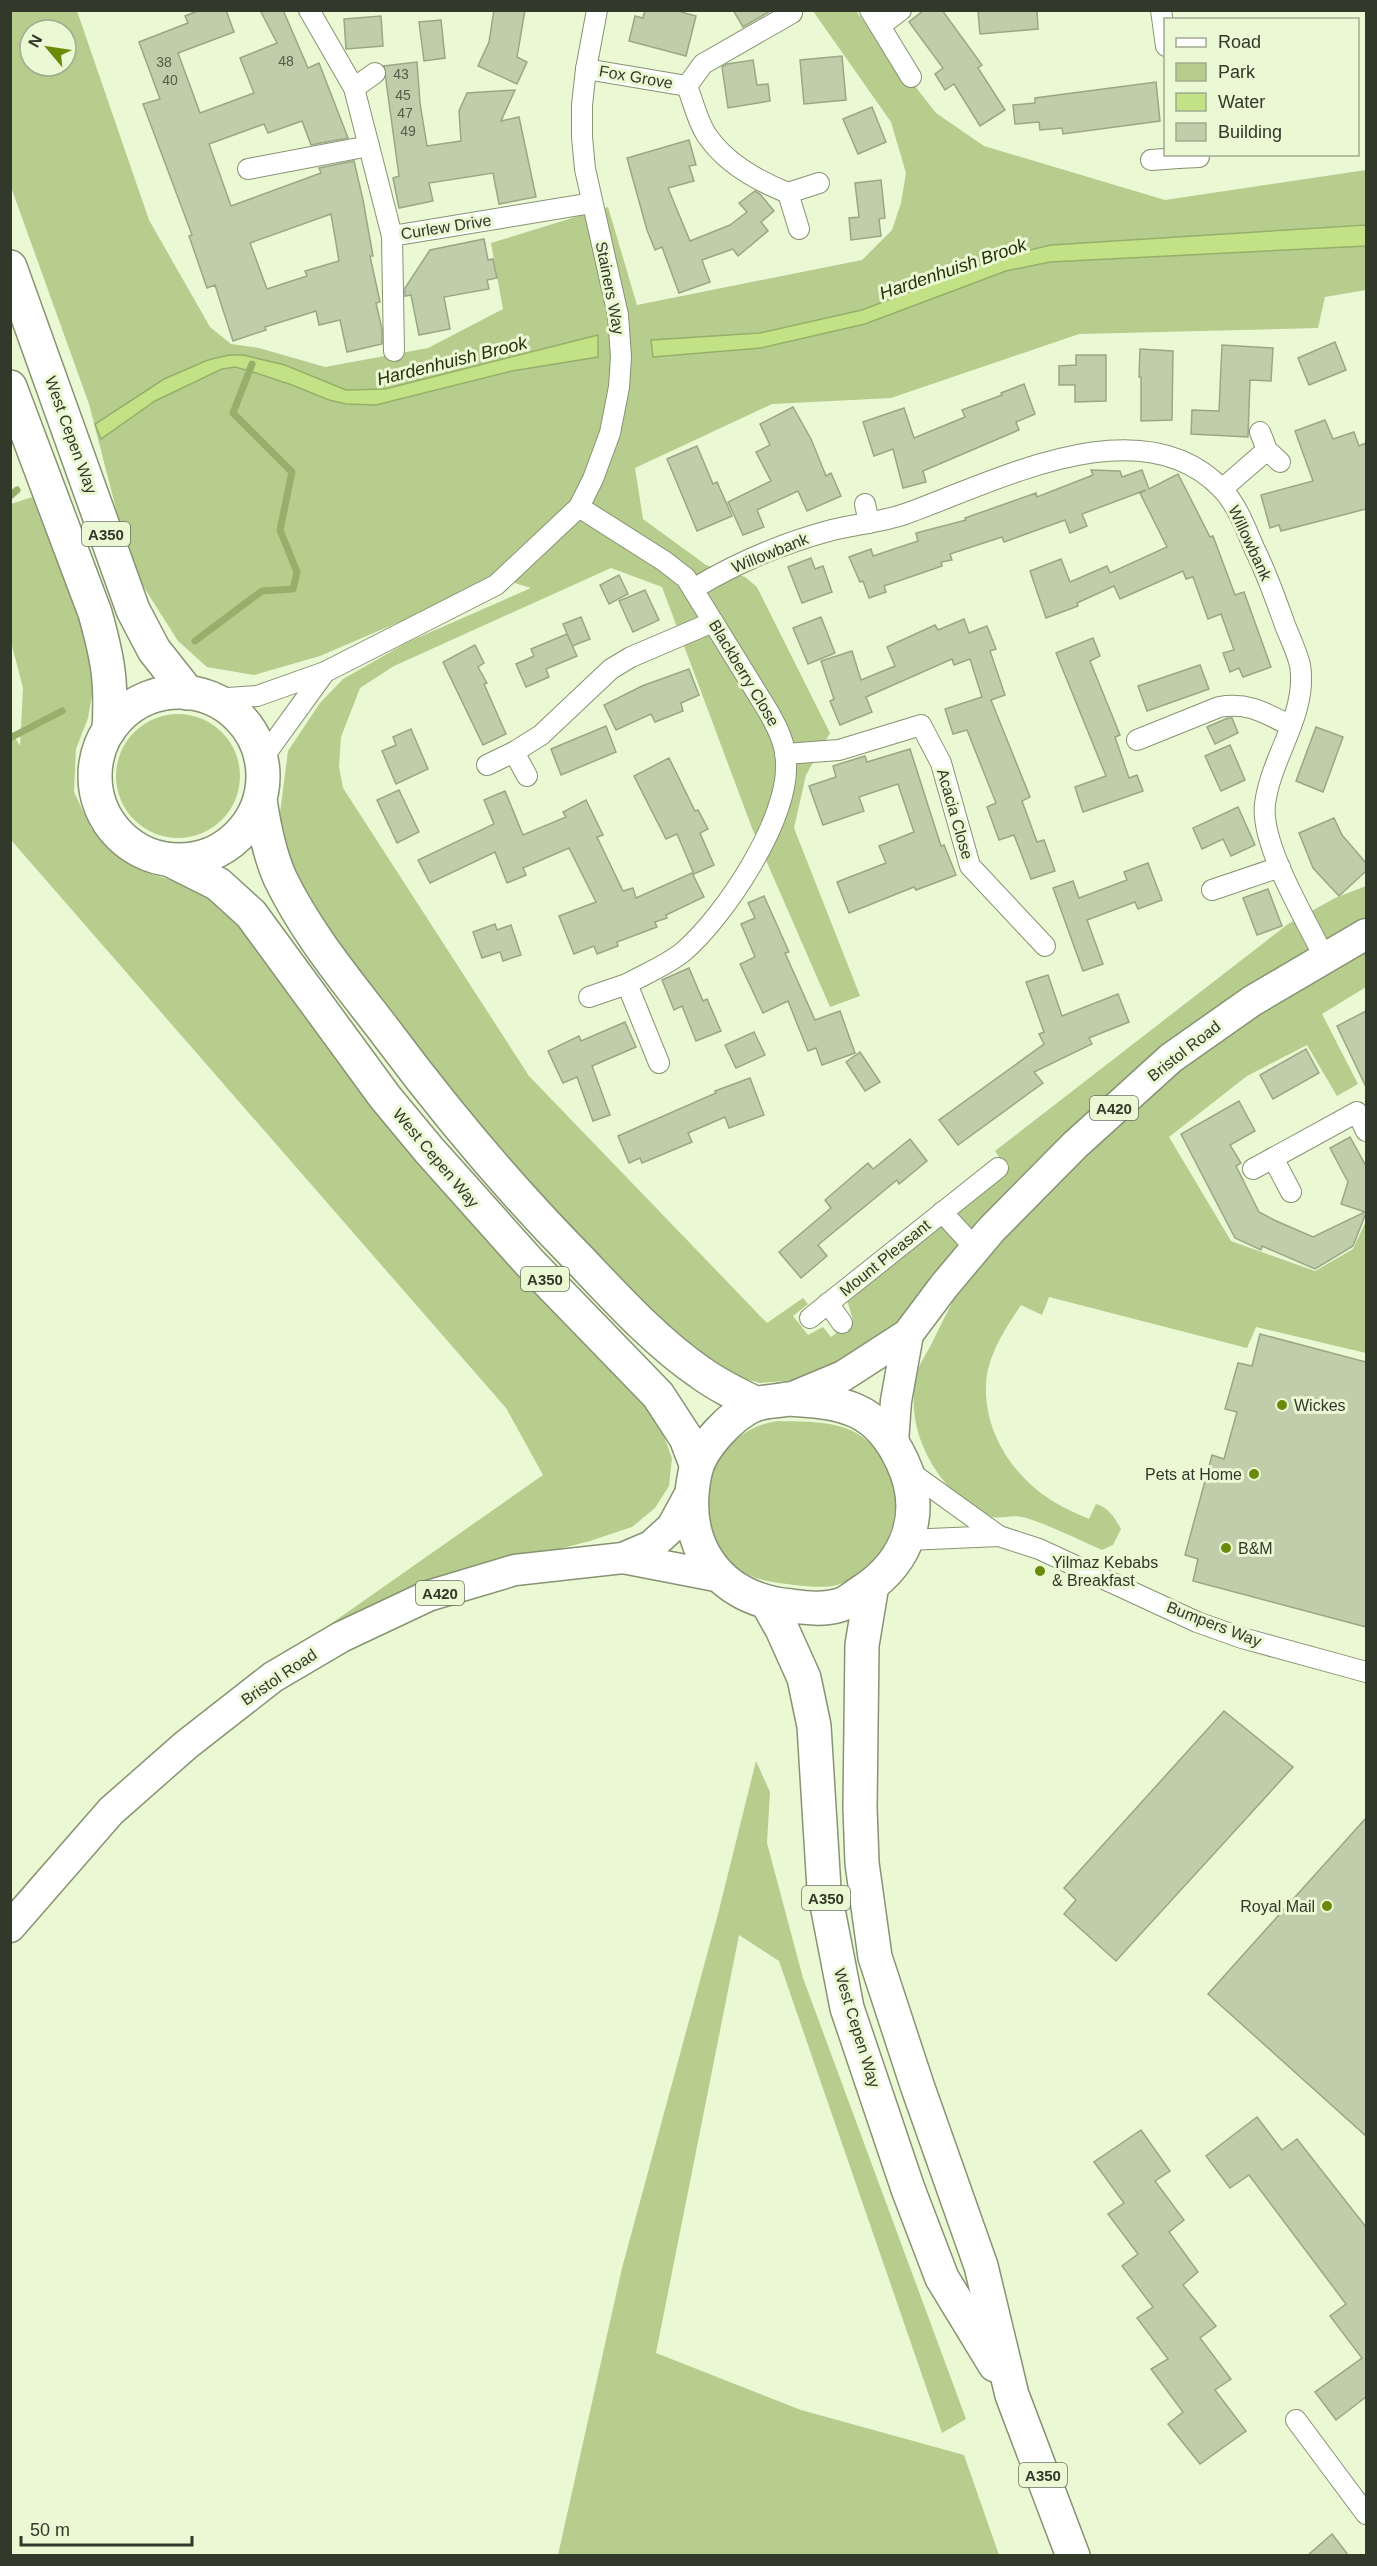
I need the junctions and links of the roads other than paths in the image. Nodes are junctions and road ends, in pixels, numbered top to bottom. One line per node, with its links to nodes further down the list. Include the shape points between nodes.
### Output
1 (309, 10): 12 (street, Curlew Drive)
2 (597, 10): 8 (street, Stainers Way)
3 (901, 10): 6 (street)
4 (1161, 10): 7 (street)
5 (792, 13): 11 (street, Fox Grove, via 703,64)
6 (875, 18): 10 (street)
7 (1164, 32)
8 (586, 69): 11 (street, Fox Grove); 20 (street, Stainers Way, via 582,136)
9 (375, 73): 12 (street)
10 (912, 77)
11 (687, 86): 19 (street, Fox Grove, via 705,133 719,152 763,183)
12 (354, 88): 13 (street, Curlew Drive)
13 (369, 146): 17 (street); 22 (street, Curlew Drive)
14 (1178, 156): 15 (street); 16 (street)
15 (1199, 158)
16 (1151, 160)
17 (248, 169)
18 (819, 183): 19 (street)
19 (788, 194): 21 (street)
20 (592, 203): 22 (street, Curlew Drive); 29 (street, Stainers Way, via 618,315 621,357 610,433)
21 (799, 229)
22 (392, 236): 24 (street)
23 (10, 267): 34 (highway, West Cepen Way / A350, via 133,610 154,650)
24 (394, 351)
25 (10, 387): 36 (highway, A350, via 95,613 105,648 111,695)
26 (1269, 448): 27 (street)
27 (1222, 489): 30 (street, Willowbank, via 1178,459 1156,453 1056,452 902,515); 35 (street, Willowbank, via 1234,505 1260,561 1299,662 1302,682)
28 (865, 504): 30 (street)
29 (579, 507): 31 (street, Blackberry Close, via 664,561); 33 (street, Stainers Way, via 496,585)
30 (869, 523): 31 (street, Willowbank, via 809,536 753,556)
31 (695, 588): 32 (street, Blackberry Close)
32 (713, 622): 38 (street, via 610,669 559,720); 39 (street, Blackberry Close, via 768,711)
33 (325, 672): 34 (street, Stainers Way, via 257,696); 40 (street, Stainers Way)
34 (201, 696): 36 (highway, via 173,692 148,698 126,711); 40 (highway, via 231,709 245,723)
35 (1291, 726): 37 (street, via 1253,708 1233,705); 45 (street, Willowbank, via 1265,805 1268,831)
36 (109, 730): 44 (highway, via 99,752 95,776 99,801 109,823 146,854)
37 (1137, 740)
38 (514, 752): 41 (street); 42 (street)
39 (786, 754): 48 (street, Acacia Close, via 839,750 921,725 941,763 970,866); 50 (street, Blackberry Close, via 785,783 777,814 731,896 681,954)
40 (262, 759): 43 (highway)
41 (487, 765)
42 (527, 776)
43 (260, 800): 44 (highway, via 250,822 234,840 204,856); 64 (highway, A350, via 273,859 301,915 354,992 455,1122 549,1229 666,1345 713,1381)
44 (170, 860): 66 (highway, West Cepen Way / A350, via 218,884 251,914 385,1097 429,1150 530,1263 658,1395 681,1430)
45 (1280, 867): 46 (street); 49 (street, Willowbank)
46 (1212, 890)
47 (1366, 934): 49 (main road, Bristol Road / A420)
48 (1045, 946)
49 (1324, 957): 59 (main road, Bristol Road / A420, via 1171,1058 1075,1145)
50 (627, 984): 51 (street, Blackberry Close); 52 (street)
51 (589, 998)
52 (659, 1063)
53 (1366, 1131): 54 (street, via 1357,1112)
54 (1273, 1158): 56 (street); 57 (street)
55 (998, 1168): 58 (street, Mount Pleasant)
56 (1254, 1169)
57 (1292, 1192)
58 (942, 1212): 59 (street, Mount Pleasant); 60 (street, Mount Pleasant)
59 (976, 1249): 63 (main road, Bristol Road / A420)
60 (828, 1303): 61 (street, Mount Pleasant); 62 (street, Mount Pleasant)
61 (810, 1318)
62 (842, 1323)
63 (908, 1334): 64 (main road, Bristol Road / A420, via 843,1376); 65 (main road, Bristol Road / A420, via 896,1401)
64 (772, 1402): 65 (highway, A350, via 825,1401 850,1408 873,1420); 66 (highway, via 732,1420 711,1440)
65 (900, 1456): 67 (street, Bumpers Way); 68 (highway, A350, via 912,1489 914,1516)
66 (693, 1479): 69 (main road, Bristol Road / A420, via 672,1527 651,1546); 70 (highway, A350, via 696,1539)
67 (999, 1536): 68 (street, Bumpers Way); 73 (street, Bumpers Way, via 1039,1549 1197,1622)
68 (907, 1540): 71 (highway, A350, via 893,1565)
69 (623, 1558): 70 (main road, Bristol Road / A420); 74 (main road, Bristol Road / A420, via 515,1570 428,1596 341,1636 273,1677 186,1744 111,1811)
70 (721, 1577): 72 (highway, A350)
71 (872, 1585): 72 (highway, A350, via 842,1605 816,1609); 75 (highway, West Cepen Way / A350, via 862,1645 860,1819 875,1957 981,2266)
72 (768, 1604): 75 (highway, West Cepen Way / A350, via 804,1678 814,1726 824,1889 848,2008 942,2278)
73 (1366, 1672)
74 (10, 1927)
75 (1012, 2395): 78 (highway, West Cepen Way / A350)
76 (1296, 2420): 77 (street)
77 (1366, 2514)
78 (1073, 2556)

